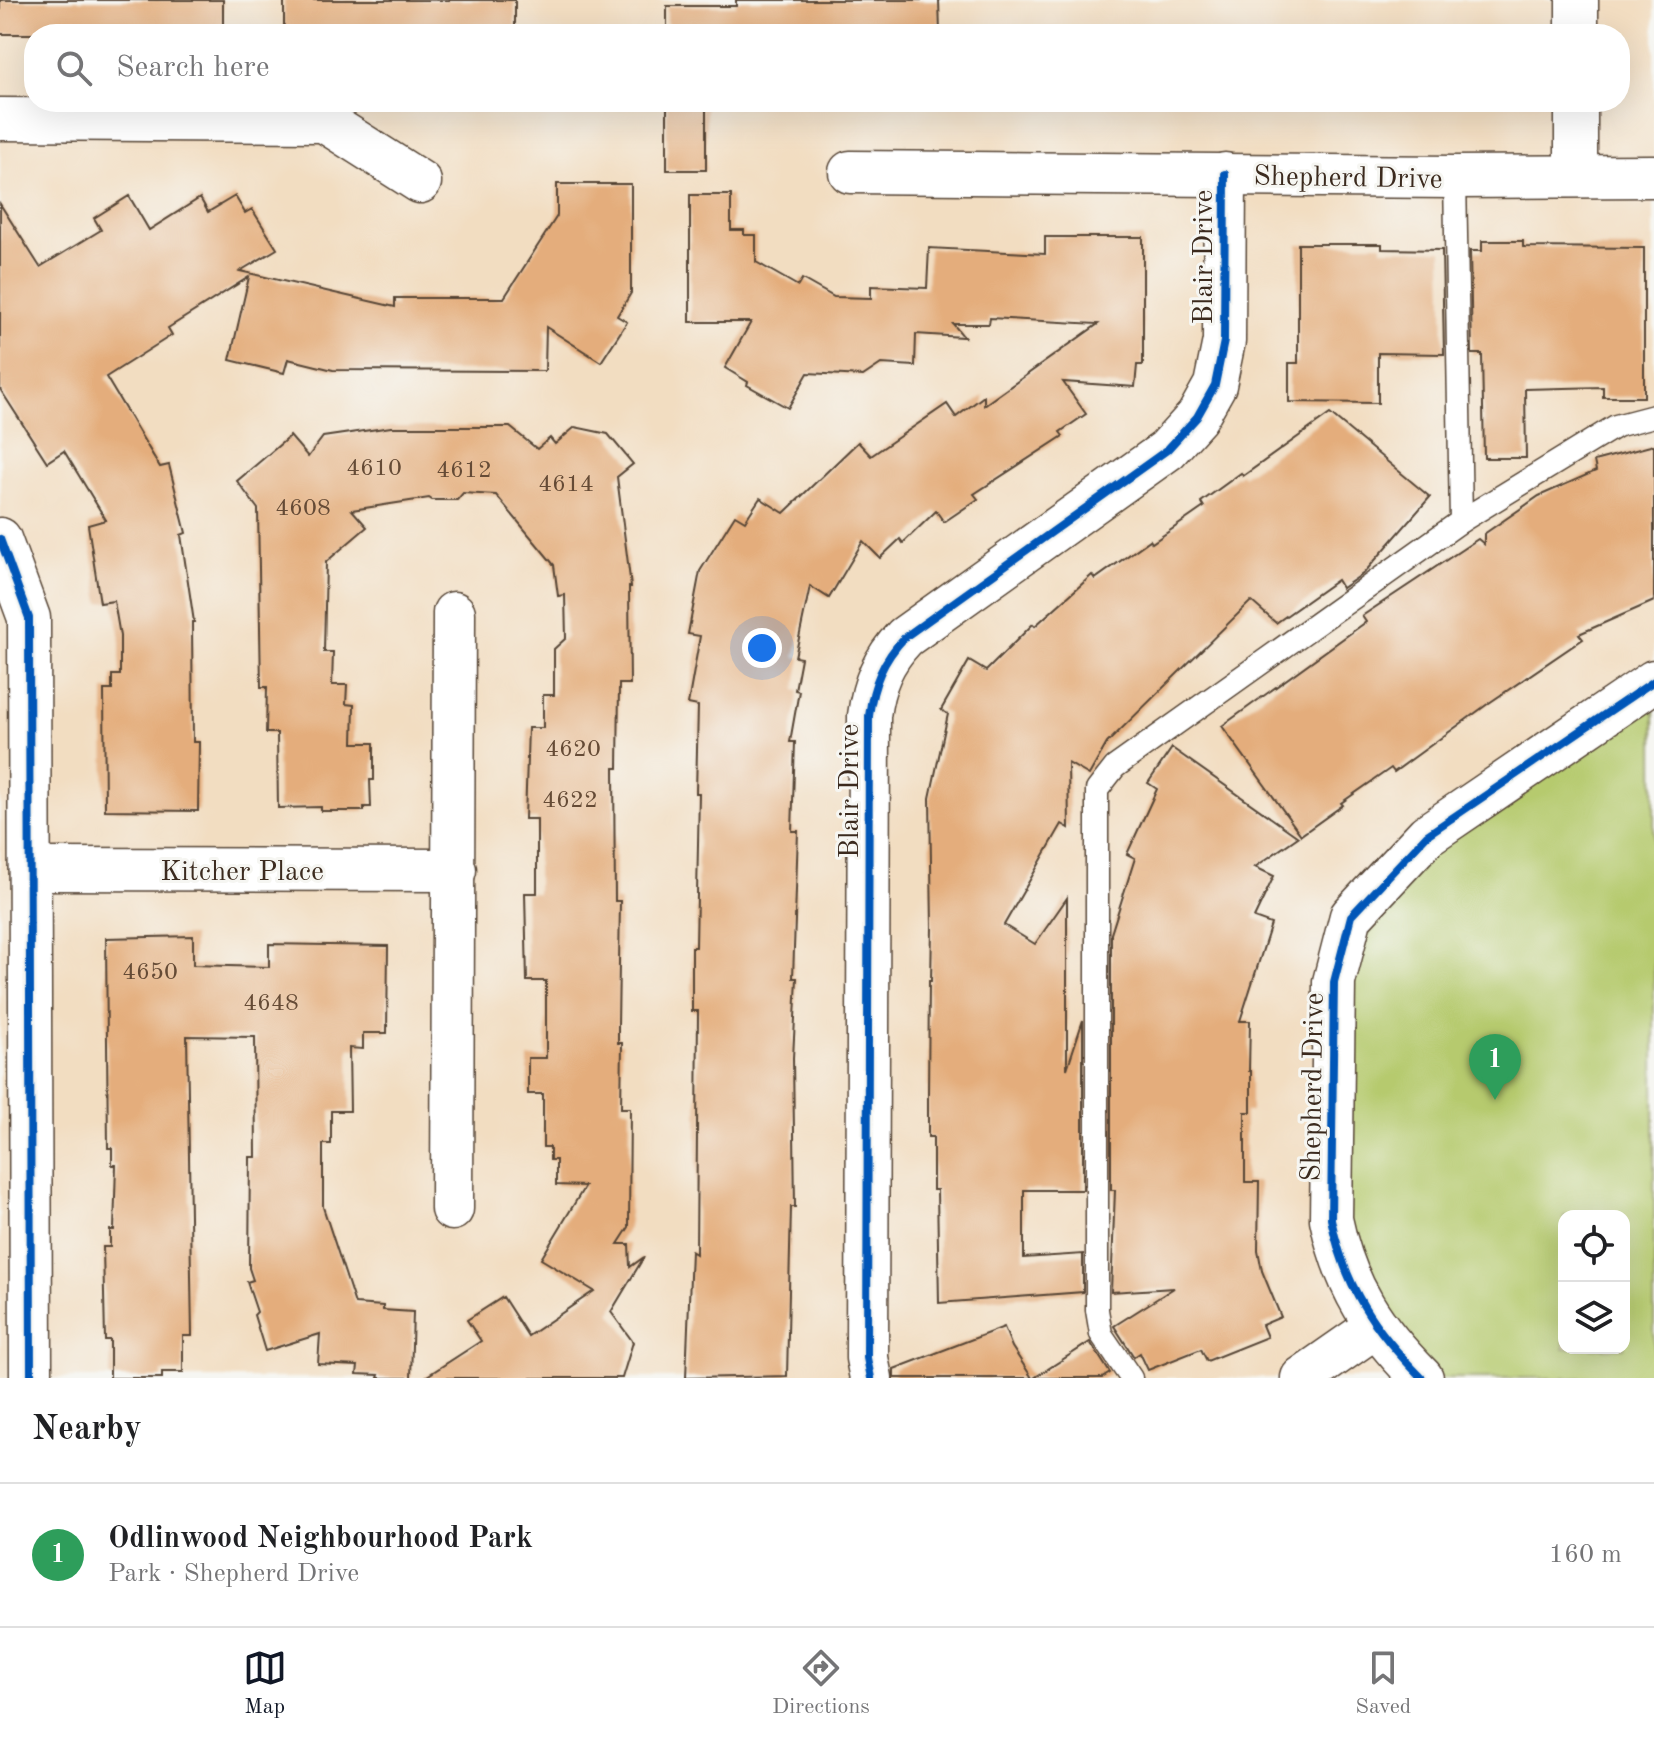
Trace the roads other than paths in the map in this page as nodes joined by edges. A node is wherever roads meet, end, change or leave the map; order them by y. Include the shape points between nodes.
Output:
1 (1577, 0) edge
2 (1577, 24) edge
3 (1576, 112) edge
4 (0, 119) edge
5 (850, 172) dead end
6 (1225, 174) junction
7 (1576, 175) junction
8 (1654, 176) edge
9 (1455, 177) junction
10 (420, 182) dead end
11 (1654, 416) edge
12 (1461, 521) junction
13 (0, 539) edge
14 (454, 613) dead end
15 (1654, 681) edge
16 (30, 869) junction
17 (455, 870) junction
18 (452, 1209) dead end
19 (1375, 1327) junction
20 (31, 1378) edge
21 (871, 1378) edge
22 (1131, 1378) edge
23 (1302, 1378) edge
24 (1422, 1378) edge

1 - 2 street
3 - 7 street
4 - 10 street via 324,121
5 - 6 street, Shepherd Drive
6 - 9 street, Shepherd Drive
6 - 21 street, Blair Drive via 1224,341 1215,385 1197,417 1167,450 905,637 877,678 869,716
7 - 8 street, Shepherd Drive
7 - 9 street, Shepherd Drive
9 - 12 lane
11 - 12 lane via 1616,426
12 - 22 lane via 1115,767 1097,790 1097,1310 1101,1334
13 - 16 street via 29,618
14 - 17 street
15 - 19 street, Shepherd Drive via 1427,835 1351,916 1334,982 1331,1219 1348,1276
16 - 17 street, Kitcher Place
16 - 20 street
17 - 18 street
19 - 23 street
19 - 24 street, Shepherd Drive

